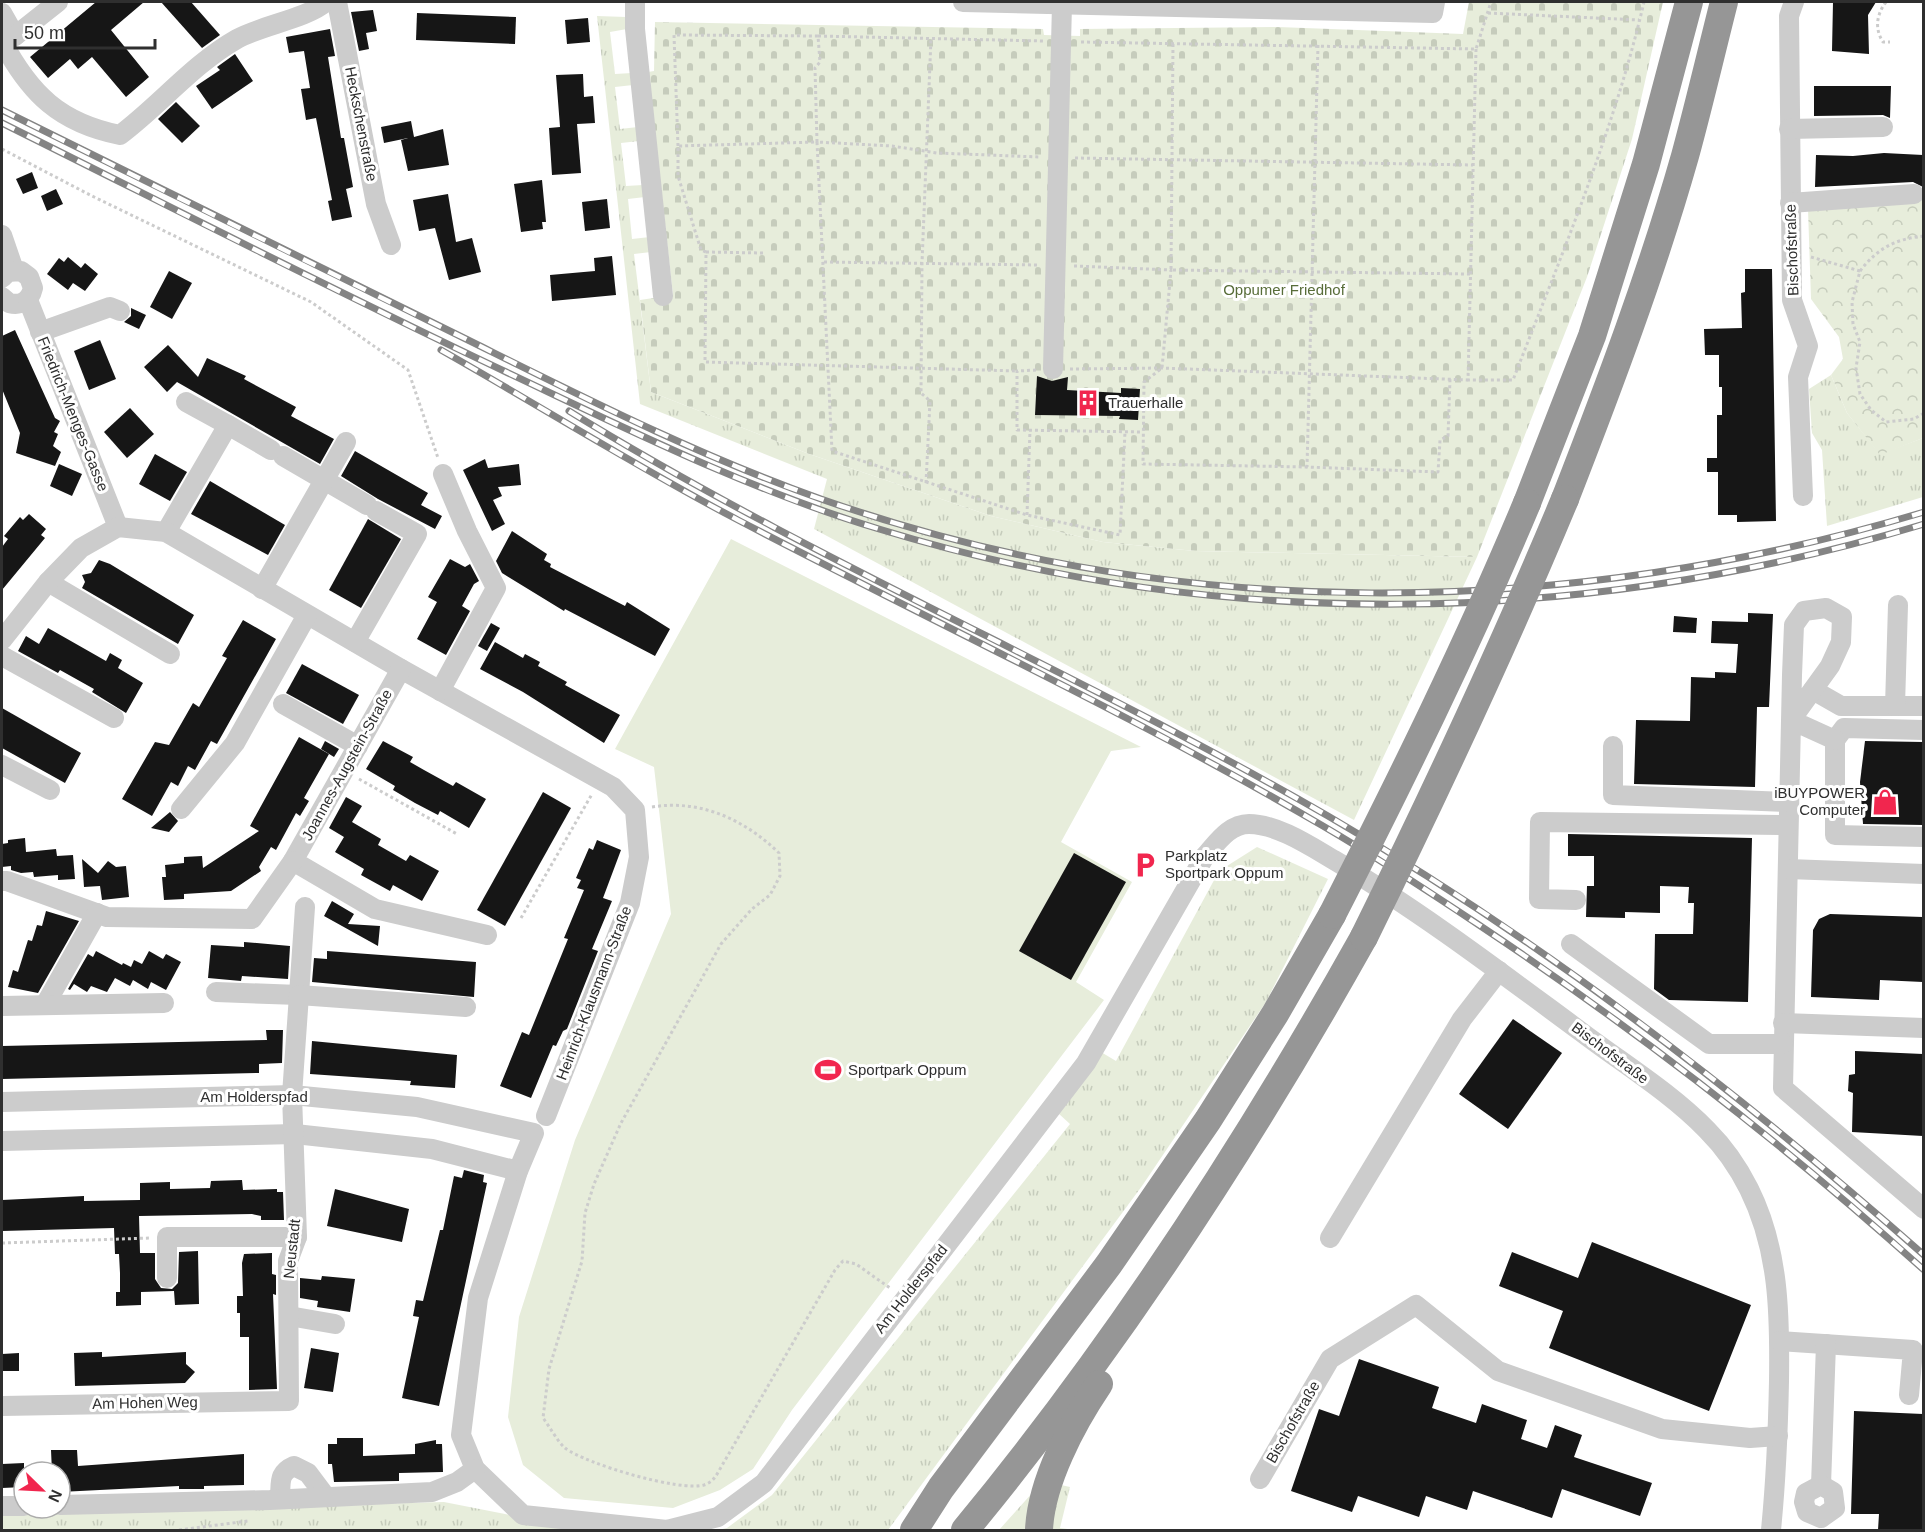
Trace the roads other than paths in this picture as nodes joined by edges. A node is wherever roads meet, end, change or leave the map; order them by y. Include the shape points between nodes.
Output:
1 (58, 2) edge
2 (326, 2) edge
3 (338, 2) edge
4 (635, 2) edge
5 (963, 2) edge
6 (1007, 2) edge
7 (1435, 2) edge
8 (1689, 2) edge
9 (1724, 2) edge
10 (1794, 2) edge
11 (1062, 4) junction
12 (1253, 5) edge
13 (1301, 6) edge
14 (1345, 6) edge
15 (2, 13) edge
16 (6, 39) edge
17 (1883, 127) dead end
18 (1789, 129) junction
19 (1914, 194) dead end
20 (1790, 203) junction
21 (2, 235) edge
22 (391, 245) dead end
23 (8, 274) edge
24 (663, 296) dead end
25 (2, 297) edge
26 (28, 300) junction
27 (120, 311) dead end
28 (40, 332) junction
29 (1053, 369) road end
30 (186, 402) dead end
31 (228, 425) junction
32 (346, 442) dead end
33 (443, 474) road end
34 (324, 480) junction
35 (1803, 496) dead end
36 (118, 527) junction
37 (166, 532) junction
38 (48, 582) junction
39 (262, 589) junction
40 (1898, 605) dead end
41 (307, 615) junction
42 (2, 640) edge
43 (355, 642) junction
44 (170, 654) dead end
45 (2, 656) edge
46 (401, 669) junction
47 (1813, 690) junction
48 (440, 691) junction
49 (283, 704) dead end
50 (1895, 706) junction
51 (1923, 706) edge
52 (114, 718) dead end
53 (1791, 720) junction
54 (1923, 730) edge
55 (1835, 740) junction
56 (358, 746) junction
57 (1613, 746) dead end
58 (2, 765) edge
59 (50, 790) dead end
60 (1789, 802) junction
61 (181, 809) dead end
62 (1788, 825) junction
63 (1232, 827) joint
64 (1923, 837) edge
65 (293, 861) junction
66 (1788, 869) junction
67 (1923, 874) edge
68 (2, 881) edge
69 (1576, 900) dead end
70 (305, 907) dead end
71 (97, 913) junction
72 (487, 935) dead end
73 (1571, 944) dead end
74 (1499, 971) junction
75 (216, 992) dead end
76 (299, 995) junction
77 (164, 1003) dead end
78 (45, 1005) junction
79 (2, 1006) edge
80 (466, 1007) dead end
81 (1783, 1023) junction
82 (1923, 1028) edge
83 (1783, 1044) junction
84 (292, 1095) junction
85 (2, 1102) edge
86 (546, 1116) dead end
87 (296, 1134) junction
88 (2, 1141) edge
89 (518, 1171) junction
90 (1923, 1209) edge
91 (297, 1237) junction
92 (1330, 1238) dead end
93 (1181, 1240) junction
94 (167, 1278) dead end
95 (289, 1316) junction
96 (335, 1324) dead end
97 (1779, 1341) junction
98 (1826, 1344) junction
99 (1909, 1395) dead end
100 (289, 1401) joint
101 (2, 1406) edge
102 (1778, 1436) junction
103 (475, 1469) junction
104 (1260, 1479) dead end
105 (1821, 1485) junction
106 (941, 1488) junction
107 (326, 1497) junction
108 (280, 1498) junction
109 (1774, 1499) junction
110 (1804, 1502) junction
111 (72, 1505) edge
112 (1821, 1524) edge
113 (900, 1530) edge
114 (914, 1530) edge
115 (964, 1530) edge
116 (1039, 1530) edge
117 (1771, 1530) edge

1 - 16 street
2 - 16 street via 237,39 120,135 91,129 53,110 19,72
3 - 22 street, Heckschenstraße via 376,204
4 - 24 street
5 - 6 street
6 - 11 street
7 - 14 street via 1433,13
8 - 106 highway, bridge via 1646,164 1595,326 1484,606 1420,744 1332,915 1202,1129 1109,1264
9 - 93 highway, bridge via 1684,156 1617,367 1510,629 1364,938 1233,1161
10 - 18 street, Bischofstraße via 1789,16
11 - 12 street
11 - 29 street
12 - 13 street
13 - 14 street
15 - 16 street
17 - 18 street
18 - 20 street, Bischofstraße
19 - 20 street
20 - 35 street, Bischofstraße via 1792,300 1808,346 1798,377
21 - 23 street, Friedrich-Menges-Gasse
23 - 26 street, Friedrich-Menges-Gasse via 26,274 32,282
25 - 26 street via 15,305
26 - 28 street, Friedrich-Menges-Gasse
27 - 28 street via 110,307
28 - 36 street, Friedrich-Menges-Gasse
30 - 31 street
31 - 34 street
31 - 37 street
32 - 34 street
33 - 48 street via 496,588
34 - 39 street
34 - 43 street via 417,534
36 - 37 street
36 - 38 street via 81,548
37 - 39 street
38 - 42 street
38 - 44 street
39 - 41 street
40 - 50 street
41 - 43 street
41 - 61 street via 235,743
43 - 46 street
45 - 52 street
46 - 48 street
46 - 56 street, Joannes-Augstein-Straße
47 - 50 street via 1841,706
47 - 53 street
47 - 53 street via 1841,642 1842,617 1826,608 1804,611 1794,625
48 - 86 street, Heinrich-Klausmann-Straße via 613,787 635,810 639,857 630,903
49 - 56 street
50 - 51 street
53 - 55 street
53 - 60 street
54 - 55 street via 1844,728
55 - 64 street via 1835,836
56 - 65 street, Joannes-Augstein-Straße
57 - 60 street via 1613,795
58 - 59 street
60 - 62 street
62 - 66 street
62 - 69 street via 1540,822 1539,900
63 - 74 street, Bischofstraße via 1266,827 1308,846 1368,880
63 - 103 street, Am Holderspfad via 1205,856 1086,1063 764,1483 718,1517 667,1530 524,1515
65 - 71 street, Joannes-Augstein-Straße via 252,919 107,917
65 - 72 street via 375,909
66 - 67 street
66 - 81 street
68 - 71 street, Joannes-Augstein-Straße
70 - 76 street, Neustadt
71 - 78 street
73 - 83 street via 1708,1044
74 - 92 street via 1462,1019
74 - 97 street, Bischofstraße via 1658,1089 1706,1128 1730,1155 1749,1189 1767,1236 1778,1290
75 - 76 street
76 - 80 street
76 - 84 street, Neustadt
77 - 78 street
78 - 79 street
81 - 82 street
81 - 83 street
83 - 90 street via 1783,1088
84 - 85 street, Am Holderspfad
84 - 87 street, Neustadt
84 - 89 street, Am Holderspfad via 417,1107 534,1133
87 - 88 street
87 - 89 street via 432,1149
87 - 91 street, Neustadt
89 - 103 street, Am Holderspfad via 478,1299 461,1435
91 - 94 street via 167,1237
91 - 95 street, Neustadt via 288,1261
93 - 115 highway via 1017,1467
93 - 116 highway via 1173,1275 1082,1408 1055,1462
95 - 96 street
95 - 100 street, Neustadt
97 - 98 street
97 - 102 street, Bischofstraße
98 - 99 street via 1913,1350
98 - 105 street
100 - 101 street, Am Hohen Weg
102 - 104 street, Bischofstraße via 1749,1438 1662,1429 1498,1371 1416,1305 1330,1359
102 - 109 street, Bischofstraße
103 - 107 street via 432,1492
105 - 110 street via 1806,1492
105 - 112 street via 1833,1492 1835,1508
106 - 113 highway
106 - 114 highway
107 - 108 street
107 - 108 street via 308,1473 294,1466 280,1478
108 - 111 street
109 - 110 street
109 - 117 street, Bischofstraße
110 - 112 street

